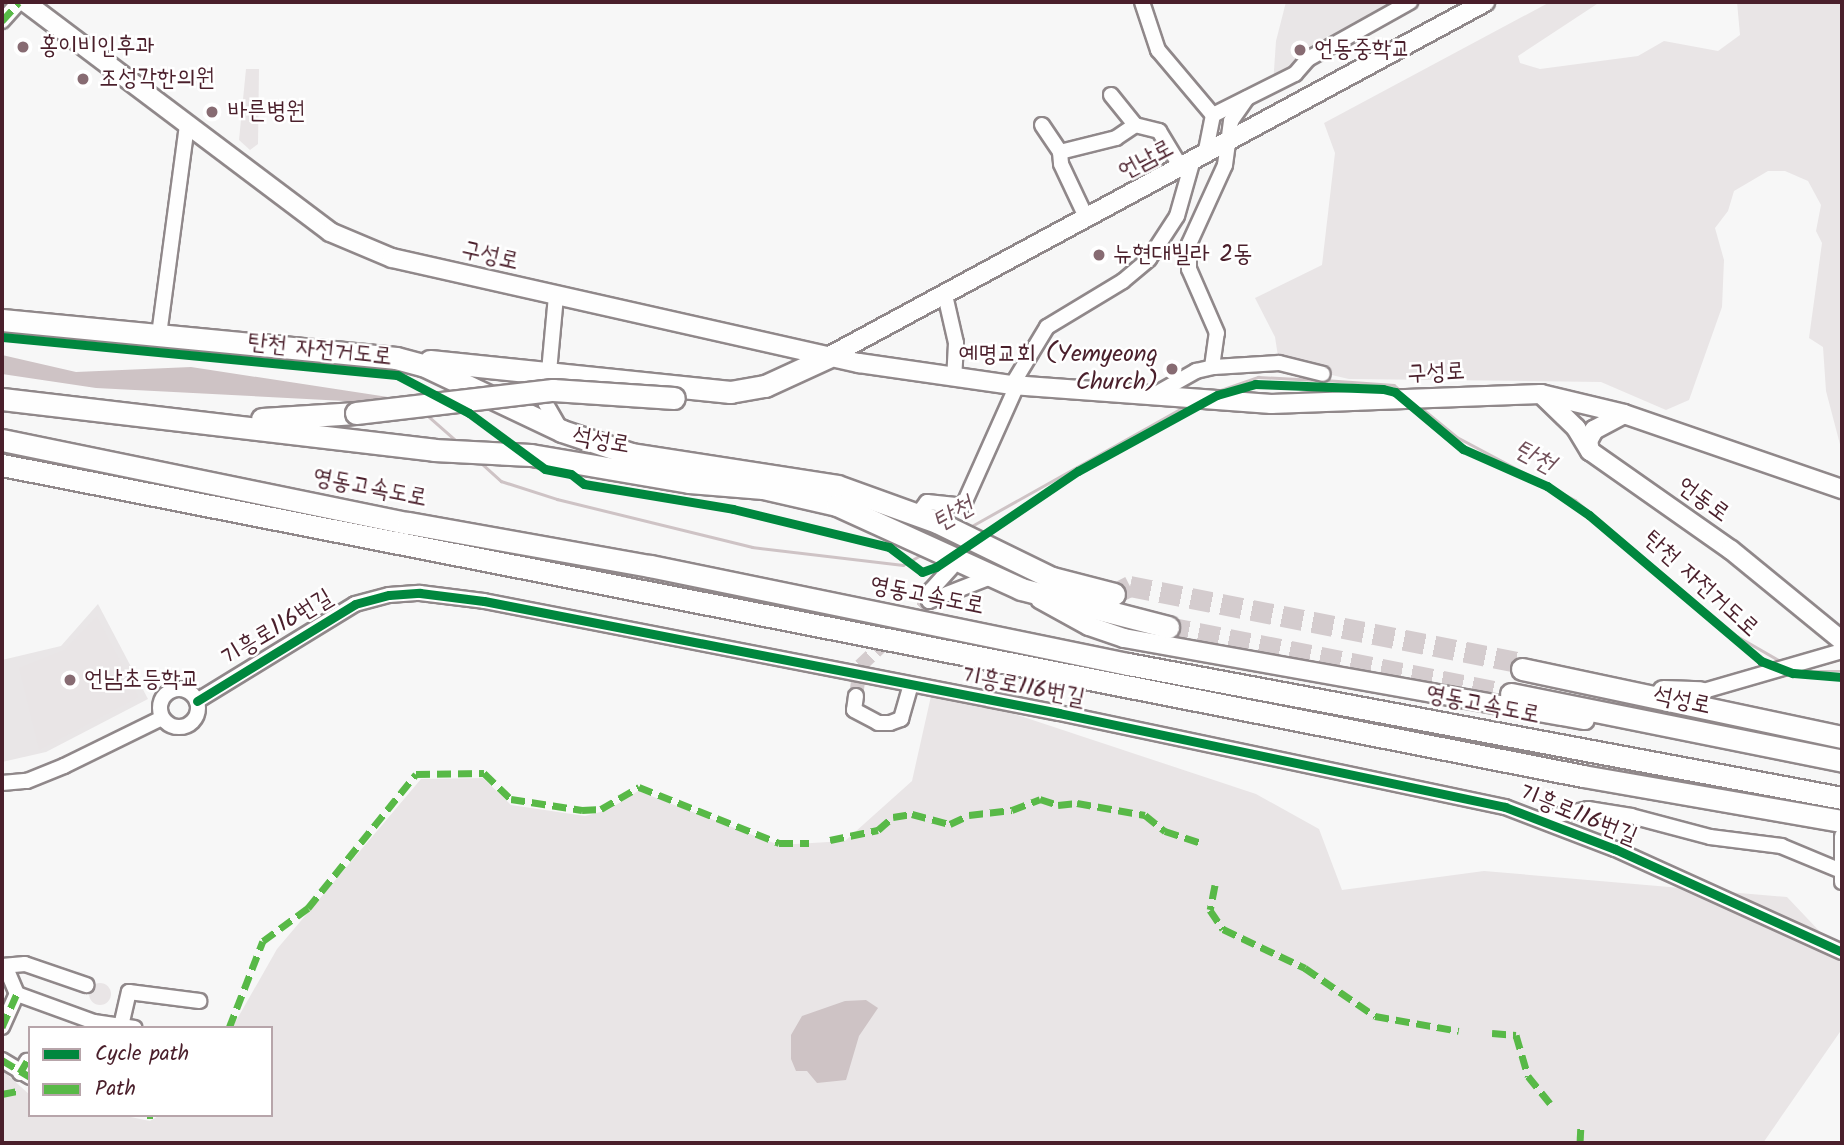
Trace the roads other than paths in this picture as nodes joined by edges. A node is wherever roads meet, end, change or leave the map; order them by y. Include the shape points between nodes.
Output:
1 (19, 2) edge
2 (25, 2) edge
3 (1142, 2) edge
4 (1410, 2) edge
5 (1485, 2) edge
6 (2, 21) edge
7 (1111, 95) dead end
8 (1247, 98) junction
9 (1213, 115) junction
10 (1042, 125) dead end
11 (1135, 125) junction
12 (187, 126) junction
13 (1227, 143) junction
14 (1060, 152) junction
15 (1193, 163) junction
16 (1087, 219) junction
17 (945, 295) junction
18 (556, 296) junction
19 (2, 320) edge
20 (159, 335) junction
21 (828, 357) junction
22 (396, 358) junction
23 (1212, 368) junction
24 (546, 373) junction
25 (1323, 374) dead end
26 (954, 376) junction
27 (1014, 385) junction
28 (1541, 394) junction
29 (1152, 396) junction
30 (2, 399) edge
31 (505, 404) junction
32 (124, 411) junction
33 (1624, 414) junction
34 (562, 431) junction
35 (2, 440) edge
36 (1590, 451) junction
37 (531, 455) junction
38 (2, 465) edge
39 (1842, 489) edge
40 (928, 518) junction
41 (946, 560) dead end
42 (982, 574) junction
43 (1021, 589) junction
44 (1114, 594) tunnel mouth
45 (1168, 627) tunnel mouth
46 (1842, 641) edge
47 (1842, 651) edge
48 (911, 685) junction
49 (1700, 692) joint
50 (1511, 694) tunnel mouth
51 (856, 696) dead end
52 (197, 701) junction
53 (162, 718) junction
54 (1585, 720) dead end
55 (1842, 737) edge
56 (1842, 761) edge
57 (2, 783) edge
58 (1842, 798) edge
59 (1588, 809) junction
60 (1539, 820) junction
61 (1842, 821) edge
62 (1581, 836) junction
63 (1842, 836) edge
64 (1841, 876) edge
65 (1842, 952) edge
66 (4, 967) edge
67 (86, 985) dead end
68 (17, 994) junction
69 (199, 1001) dead end
70 (121, 1026) edge
71 (128, 1026) edge
72 (2, 1027) edge
73 (2, 1060) edge
74 (26, 1070) edge

1 - 6 street
2 - 12 main road, 구성로
3 - 9 street via 1158,50
4 - 8 street via 1308,59 1296,74
5 - 13 main road, 언남로
7 - 11 street
8 - 9 street
8 - 13 street via 1231,121
9 - 15 street
10 - 14 street
11 - 14 street via 1116,138
11 - 15 street via 1159,131
12 - 18 main road, 구성로 via 331,232 392,258
12 - 20 street
13 - 15 main road, 언남로
13 - 23 street via 1225,165 1189,244 1189,269 1217,333
14 - 16 street
15 - 16 main road, 언남로
15 - 27 street via 1177,216 1149,259 1123,281 1046,327
16 - 17 main road, 언남로
17 - 21 main road, 언남로
17 - 26 street via 956,343
18 - 21 main road, 구성로
18 - 24 street
19 - 20 highway, 석성로
20 - 22 highway, 석성로
21 - 24 highway via 765,386 730,392
21 - 26 main road, 구성로
21 - 32 highway, bridge via 786,388 755,400 719,403 554,390 281,419 173,409
22 - 24 highway
22 - 31 highway, 석성로 via 423,365
23 - 25 street via 1279,363
23 - 29 street
24 - 34 street via 546,404
26 - 27 main road, 구성로
27 - 29 main road, 구성로
27 - 40 street via 963,506 927,502
28 - 29 main road, 구성로 via 1332,403
28 - 33 main road, 구성로
28 - 36 main road, 언동로 via 1576,428
30 - 32 highway, 석성로
31 - 34 highway, 석성로
31 - 37 highway via 541,437
32 - 37 highway, 석성로 via 433,450
33 - 36 main road via 1594,430 1588,441
33 - 39 main road, 구성로
34 - 40 highway, 석성로 via 631,454 837,486
35 - 58 highway, 영동고속도로 via 1128,664
36 - 46 main road, 언동로 via 1731,550
37 - 42 highway, 석성로 via 689,482 763,488 836,505
38 - 61 highway, 영동고속도로 via 1583,776
40 - 44 highway, 석성로 via 1052,578
41 - 42 street via 951,568 932,590 929,601
42 - 43 highway, 석성로
43 - 45 highway, 석성로
43 - 54 main road via 1089,626 1124,638
47 - 49 street
48 - 51 street via 901,719 890,723 878,723 855,710
48 - 52 street, 기흥로116번길 via 484,601 420,593 389,595 345,609
48 - 60 street, 기흥로116번길 via 1426,788
49 - 55 highway, 석성로 via 1662,691 1522,666
50 - 56 highway, 석성로
52 - 53 street via 197,714 190,724 177,727
52 - 53 street via 188,692 169,692 160,706
53 - 57 street via 27,781
59 - 60 street
59 - 62 street via 1573,816 1573,826
59 - 64 street via 1710,837 1781,846
60 - 62 street, 기흥로116번길
62 - 65 street, 기흥로116번길
63 - 64 street
66 - 67 street via 25,964
66 - 68 street
68 - 70 street via 94,1022
68 - 72 street
69 - 71 street via 130,992
73 - 74 street

